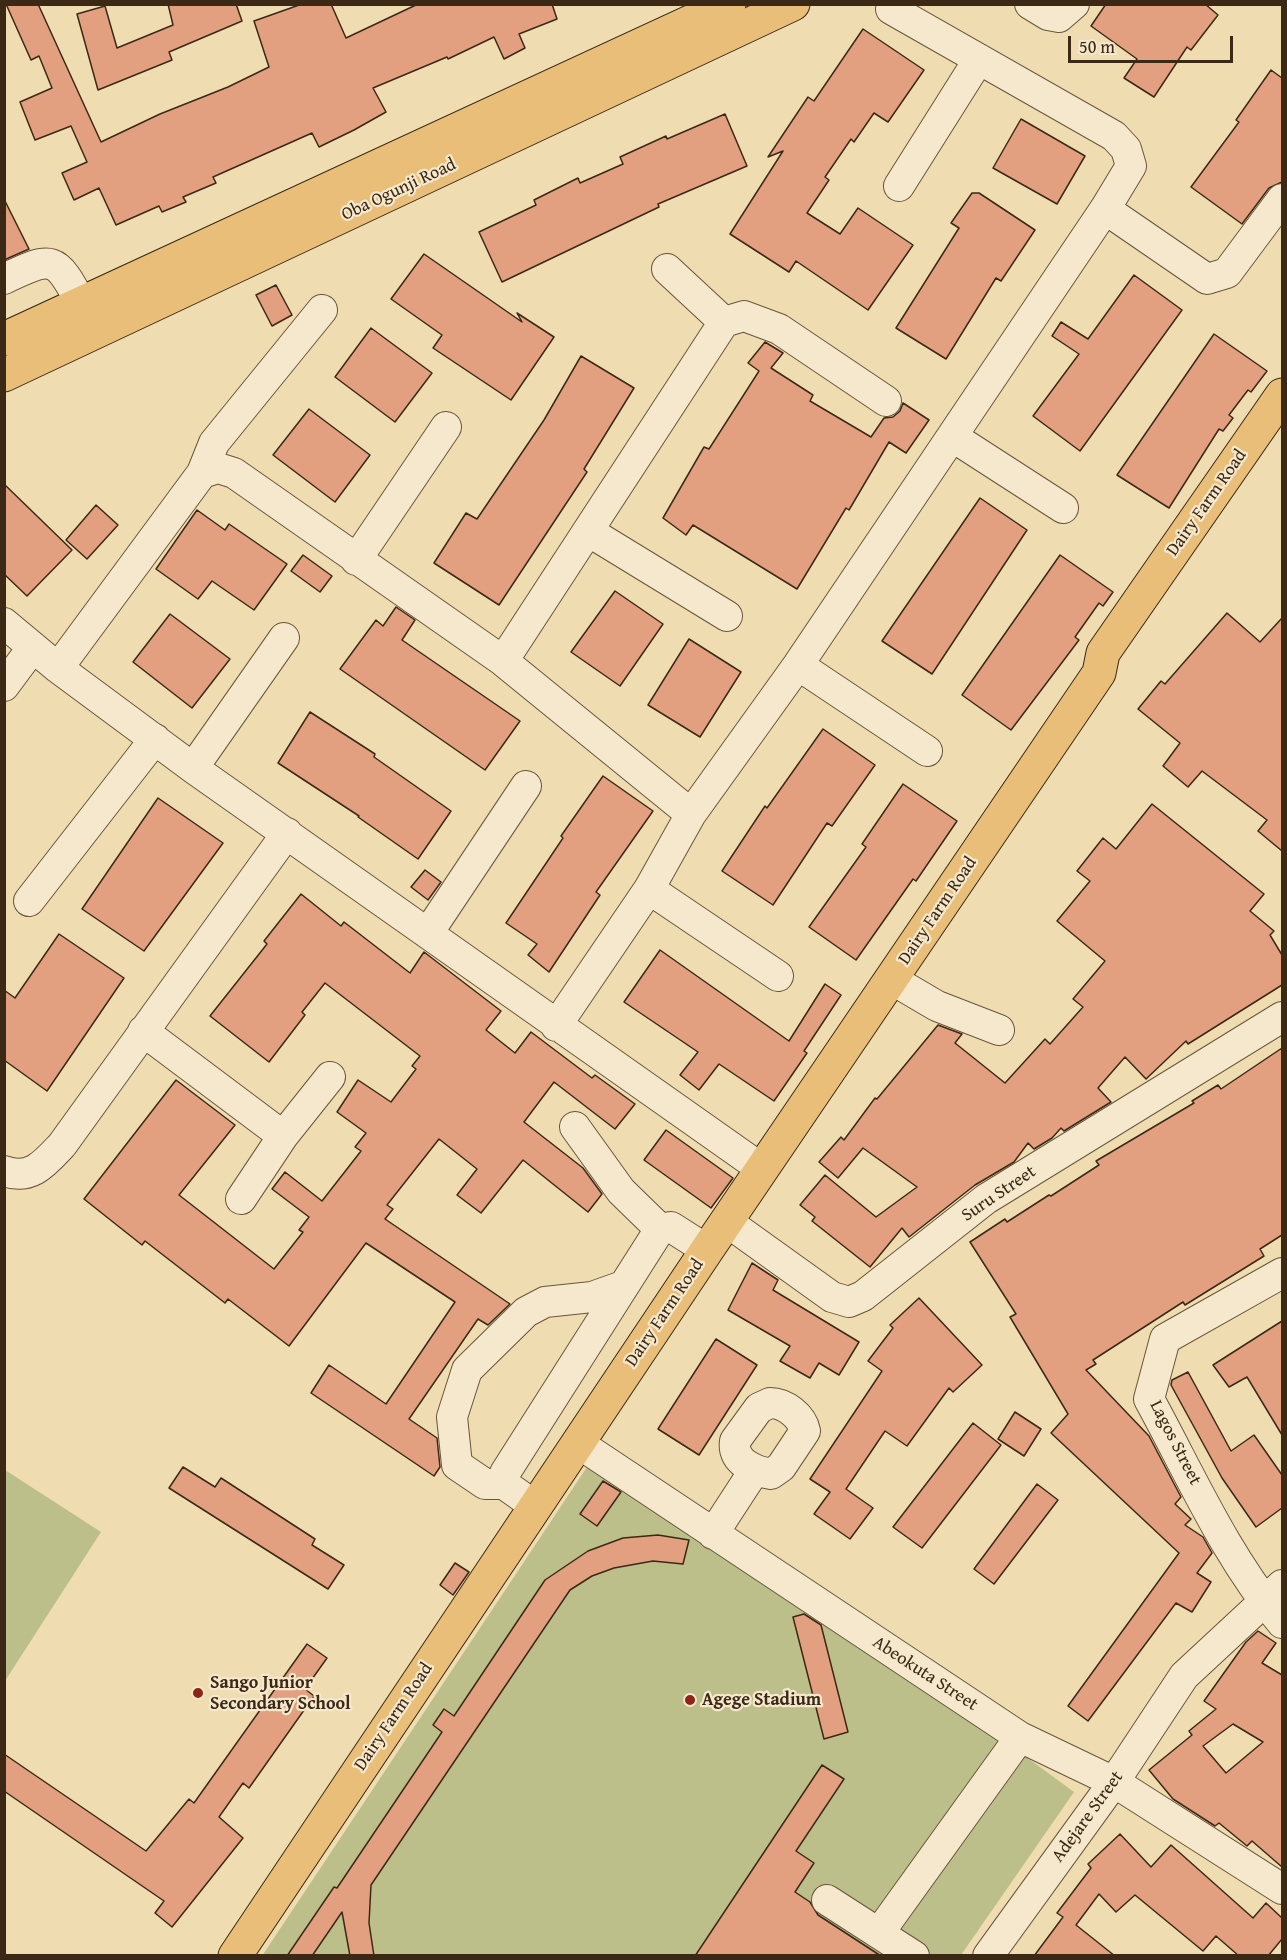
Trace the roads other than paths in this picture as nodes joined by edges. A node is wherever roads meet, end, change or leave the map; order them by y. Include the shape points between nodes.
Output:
1 (729, 4) edge
2 (793, 4) edge
3 (1030, 4) edge
4 (1074, 4) edge
5 (891, 9) dead end
6 (979, 58) junction
7 (898, 186) dead end
8 (1282, 200) edge
9 (1105, 209) junction
10 (667, 269) dead end
11 (4, 279) edge
12 (81, 303) junction
13 (322, 310) dead end
14 (724, 322) junction
15 (4, 339) edge
16 (4, 375) edge
17 (1282, 395) edge
18 (886, 401) dead end
19 (446, 427) dead end
20 (1282, 428) edge
21 (953, 436) junction
22 (202, 473) junction
23 (1063, 508) dead end
24 (588, 531) junction
25 (356, 560) junction
26 (727, 616) dead end
27 (4, 623) edge
28 (284, 638) dead end
29 (33, 647) junction
30 (503, 661) junction
31 (798, 665) junction
32 (58, 668) junction
33 (1099, 673) junction
34 (4, 686) edge
35 (155, 739) junction
36 (927, 751) dead end
37 (193, 768) junction
38 (526, 786) dead end
39 (691, 814) junction
40 (287, 833) junction
41 (649, 889) junction
42 (29, 901) dead end
43 (428, 933) junction
44 (778, 976) dead end
45 (891, 980) junction
46 (1282, 1017) edge
47 (556, 1026) junction
48 (999, 1030) dead end
49 (143, 1031) junction
50 (330, 1077) dead end
51 (575, 1127) dead end
52 (283, 1136) junction
53 (762, 1169) junction
54 (4, 1172) edge
55 (241, 1199) dead end
56 (726, 1221) junction
57 (660, 1229) junction
58 (707, 1250) junction
59 (1282, 1273) edge
60 (623, 1286) junction
61 (578, 1443) junction
62 (754, 1472) dead end
63 (504, 1484) junction
64 (536, 1506) junction
65 (713, 1534) junction
66 (1273, 1593) edge
67 (1282, 1623) edge
68 (1020, 1737) junction
69 (1114, 1782) junction
70 (1282, 1889) edge
71 (827, 1900) dead end
72 (879, 1933) junction
73 (235, 1956) edge
74 (915, 1956) edge
75 (988, 1956) edge

1 - 12 main road, Oba Ogunji Road
2 - 16 main road, Oba Ogunji Road
3 - 4 street via 1059,17
5 - 6 street
6 - 7 street
6 - 9 street via 1114,136 1126,149 1131,166
8 - 9 street via 1227,273 1208,279
9 - 21 street
10 - 14 street
11 - 12 street via 34,264 49,262 63,270
12 - 15 main road, Oba Ogunji Road
13 - 22 street via 214,443
14 - 18 street via 744,316 779,329
14 - 24 street
17 - 33 main road, Dairy Farm Road via 1103,653
19 - 25 street
20 - 33 main road, Dairy Farm Road via 1119,662
21 - 23 street
21 - 31 street
22 - 25 street via 218,468 234,473
22 - 32 street
24 - 26 street
24 - 30 street
25 - 30 street
27 - 29 street
28 - 37 street
29 - 32 street
29 - 34 street
30 - 39 street
31 - 36 street
31 - 39 street
32 - 35 street
33 - 45 main road, Dairy Farm Road
35 - 37 street
35 - 42 street
37 - 40 street
38 - 43 street
39 - 41 street
40 - 43 street
40 - 49 street
41 - 44 street
41 - 47 street
43 - 47 street
45 - 48 street via 937,1006
45 - 53 main road, Dairy Farm Road
46 - 56 street, Suru Street via 986,1199 898,1271 849,1302 832,1297
47 - 53 street
49 - 52 street
49 - 54 street via 62,1145 38,1169 22,1176
50 - 52 street
51 - 57 street via 621,1191
52 - 55 street
53 - 56 main road, Dairy Farm Road
56 - 58 main road, Dairy Farm Road
57 - 58 street via 672,1227
57 - 60 street
58 - 61 main road, Dairy Farm Road
59 - 66 street, Lagos Street via 1165,1339 1149,1399 1235,1556
60 - 63 street via 505,1473
60 - 63 street via 592,1296 545,1302 526,1312 467,1371 452,1417 457,1465 484,1484
61 - 64 main road, Dairy Farm Road
61 - 65 street, Abeokuta Street
62 - 65 street
63 - 64 street
64 - 73 main road, Dairy Farm Road
65 - 68 street, Abeokuta Street
66 - 67 street, Lagos Street
66 - 69 street, Adejare Street via 1184,1676
68 - 69 street, Abeokuta Street
68 - 72 street
69 - 70 street, Abeokuta Street
69 - 75 street, Adejare Street
71 - 72 street
72 - 74 street

